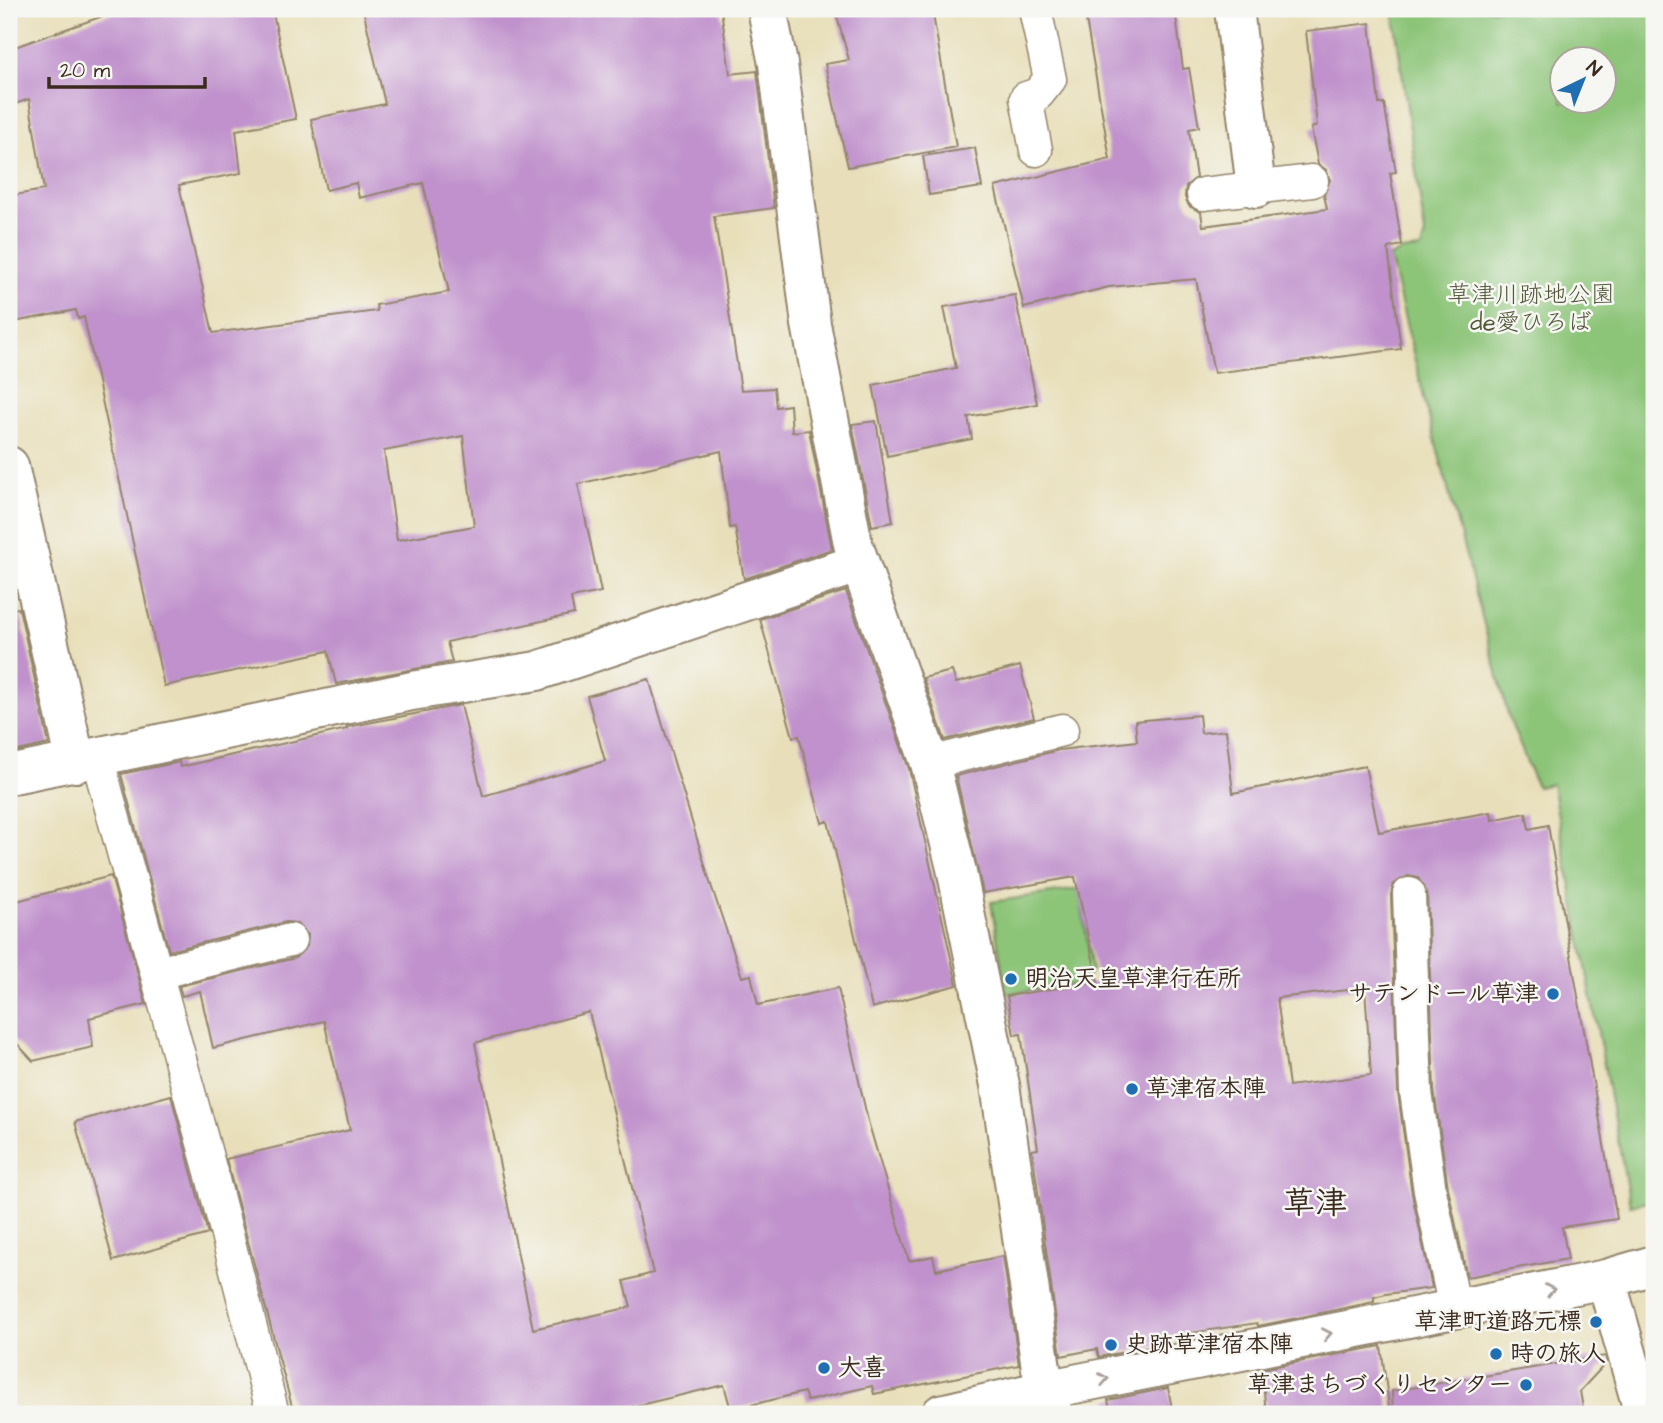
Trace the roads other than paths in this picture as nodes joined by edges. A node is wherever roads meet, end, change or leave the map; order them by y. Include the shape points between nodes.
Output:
1 (767, 9) edge
2 (1035, 9) edge
3 (1234, 9) edge
4 (1036, 149) dead end
5 (1312, 181) dead end
6 (1256, 188) junction
7 (1203, 194) dead end
8 (9, 466) edge
9 (860, 563) junction
10 (1062, 730) dead end
11 (87, 760) junction
12 (930, 764) junction
13 (9, 775) edge
14 (1409, 894) dead end
15 (290, 940) dead end
16 (157, 973) junction
17 (1654, 1265) edge
18 (1606, 1279) junction
19 (1455, 1309) junction
20 (1048, 1402) edge
21 (274, 1414) edge
22 (941, 1414) edge
23 (1644, 1414) edge

1 - 9 street via 811,324
2 - 4 lane via 1050,79 1038,94 1026,97
3 - 6 street
5 - 6 lane
6 - 7 lane
8 - 11 street
9 - 11 street via 537,671 412,691
9 - 12 street
10 - 12 lane
11 - 13 street
11 - 16 lane
12 - 20 street via 1000,1085
14 - 19 lane via 1416,1092 1430,1191
15 - 16 lane
16 - 21 lane
17 - 18 street
19 -> 18 street
18 - 23 street
20 -> 19 street
20 - 22 street

